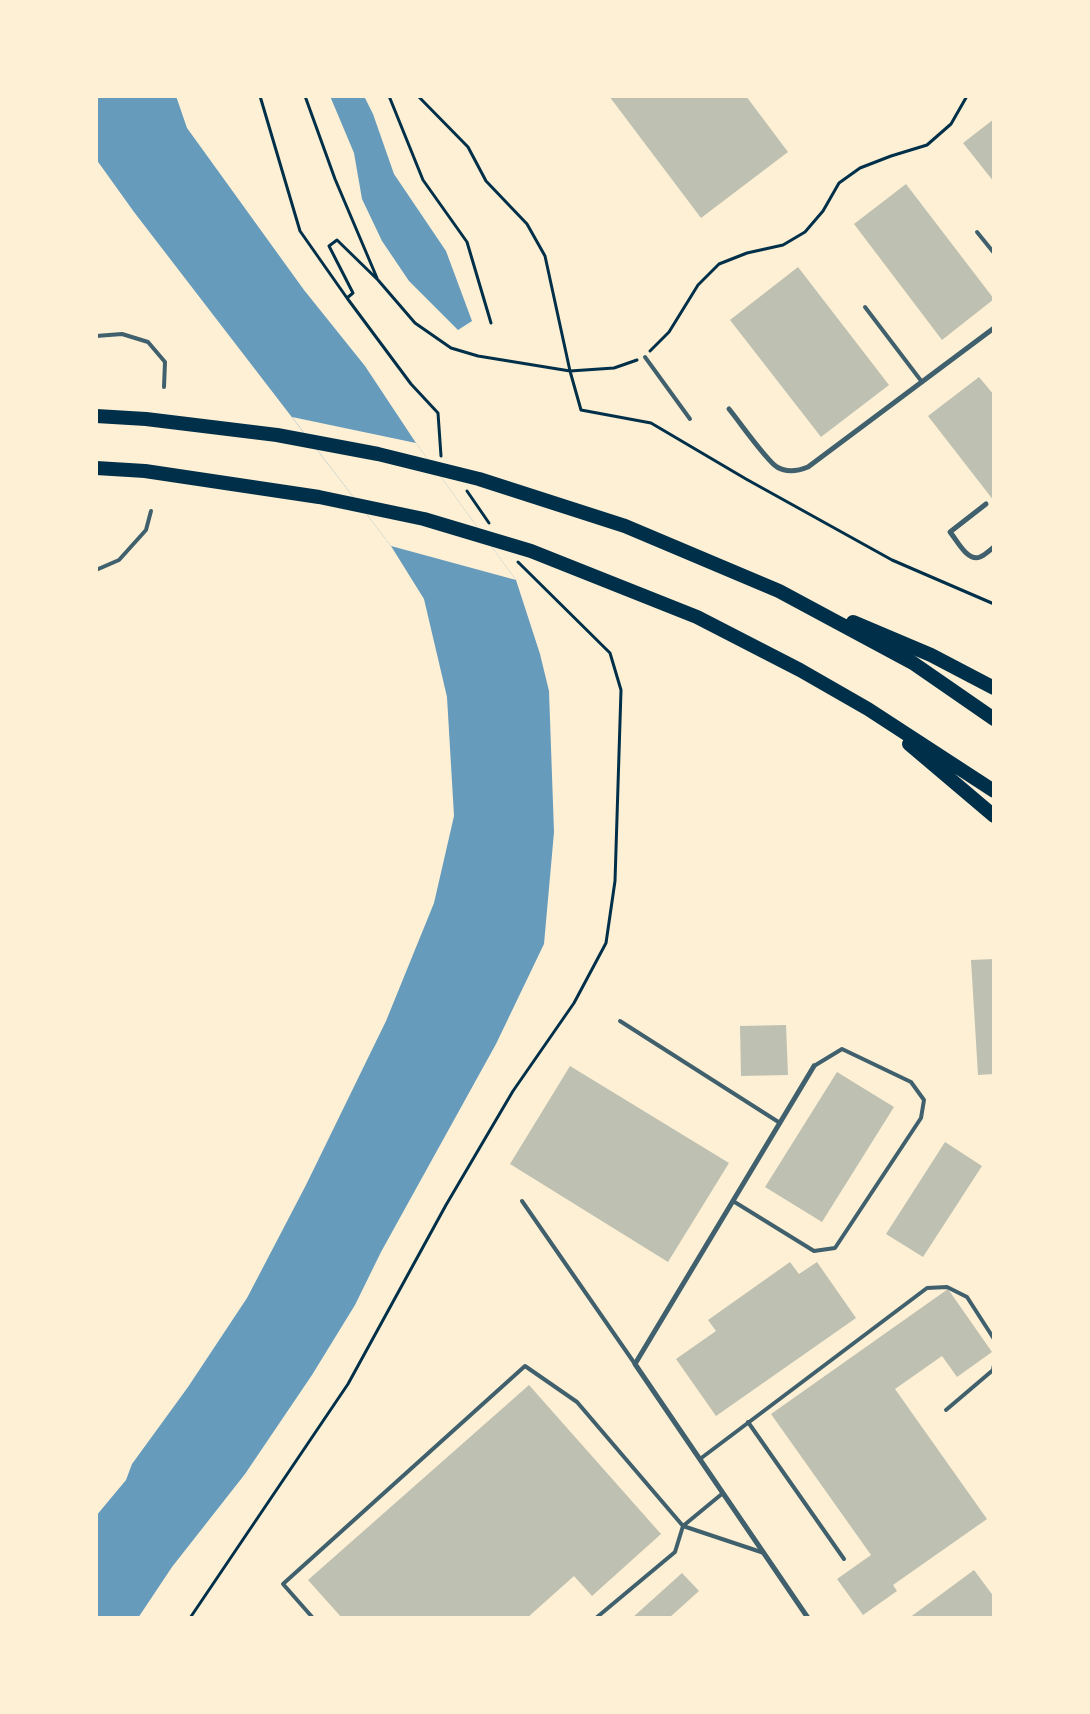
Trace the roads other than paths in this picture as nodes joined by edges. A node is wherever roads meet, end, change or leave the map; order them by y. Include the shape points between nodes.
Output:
1 (977, 232) dead end
2 (994, 253) edge
3 (865, 307) dead end
4 (994, 328) edge
5 (96, 336) edge
6 (645, 356) road end
7 (922, 382) junction
8 (164, 387) dead end
9 (729, 409) dead end
10 (96, 416) edge
11 (690, 419) dead end
12 (96, 468) edge
13 (986, 504) dead end
14 (151, 511) dead end
15 (994, 547) edge
16 (96, 570) edge
17 (779, 591) junction
18 (994, 688) edge
19 (868, 709) junction
20 (994, 720) edge
21 (994, 791) edge
22 (994, 816) edge
23 (620, 1021) dead end
24 (814, 1066) joint
25 (780, 1124) junction
26 (522, 1201) dead end
27 (733, 1201) junction
28 (994, 1339) edge
29 (635, 1364) junction
30 (994, 1365) edge
31 (946, 1410) dead end
32 (748, 1422) junction
33 (700, 1459) junction
34 (723, 1493) junction
35 (683, 1526) junction
36 (764, 1553) junction
37 (844, 1559) dead end
38 (313, 1618) edge
39 (596, 1618) edge
40 (808, 1618) edge

1 - 2 lane
3 - 7 lane
4 - 7 street
5 - 8 lane via 122,334 148,342 165,362
6 - 11 lane
7 - 9 street via 800,471 776,467
10 - 17 highway via 277,435 378,454 479,479 625,526
12 - 19 highway via 145,471 319,497 424,519 531,551 697,618
13 - 15 street via 950,532 972,557 981,556
14 - 16 lane via 146,530 119,560
17 - 18 highway via 931,655
17 - 20 highway via 912,663
19 - 21 highway
19 - 22 highway
23 - 25 lane
24 - 25 street
24 - 27 lane via 842,1049 910,1082 924,1100 921,1118 835,1248 814,1251
25 - 27 street
26 - 29 lane
27 - 29 street
28 - 32 lane via 967,1297 946,1287 927,1288
29 - 33 street
30 - 31 lane via 993,1370
32 - 33 lane
32 - 37 lane
33 - 34 street
34 - 35 lane
34 - 36 street
35 - 36 lane
35 - 38 lane via 577,1402 525,1366 283,1584
35 - 39 lane via 675,1552
36 - 40 street

